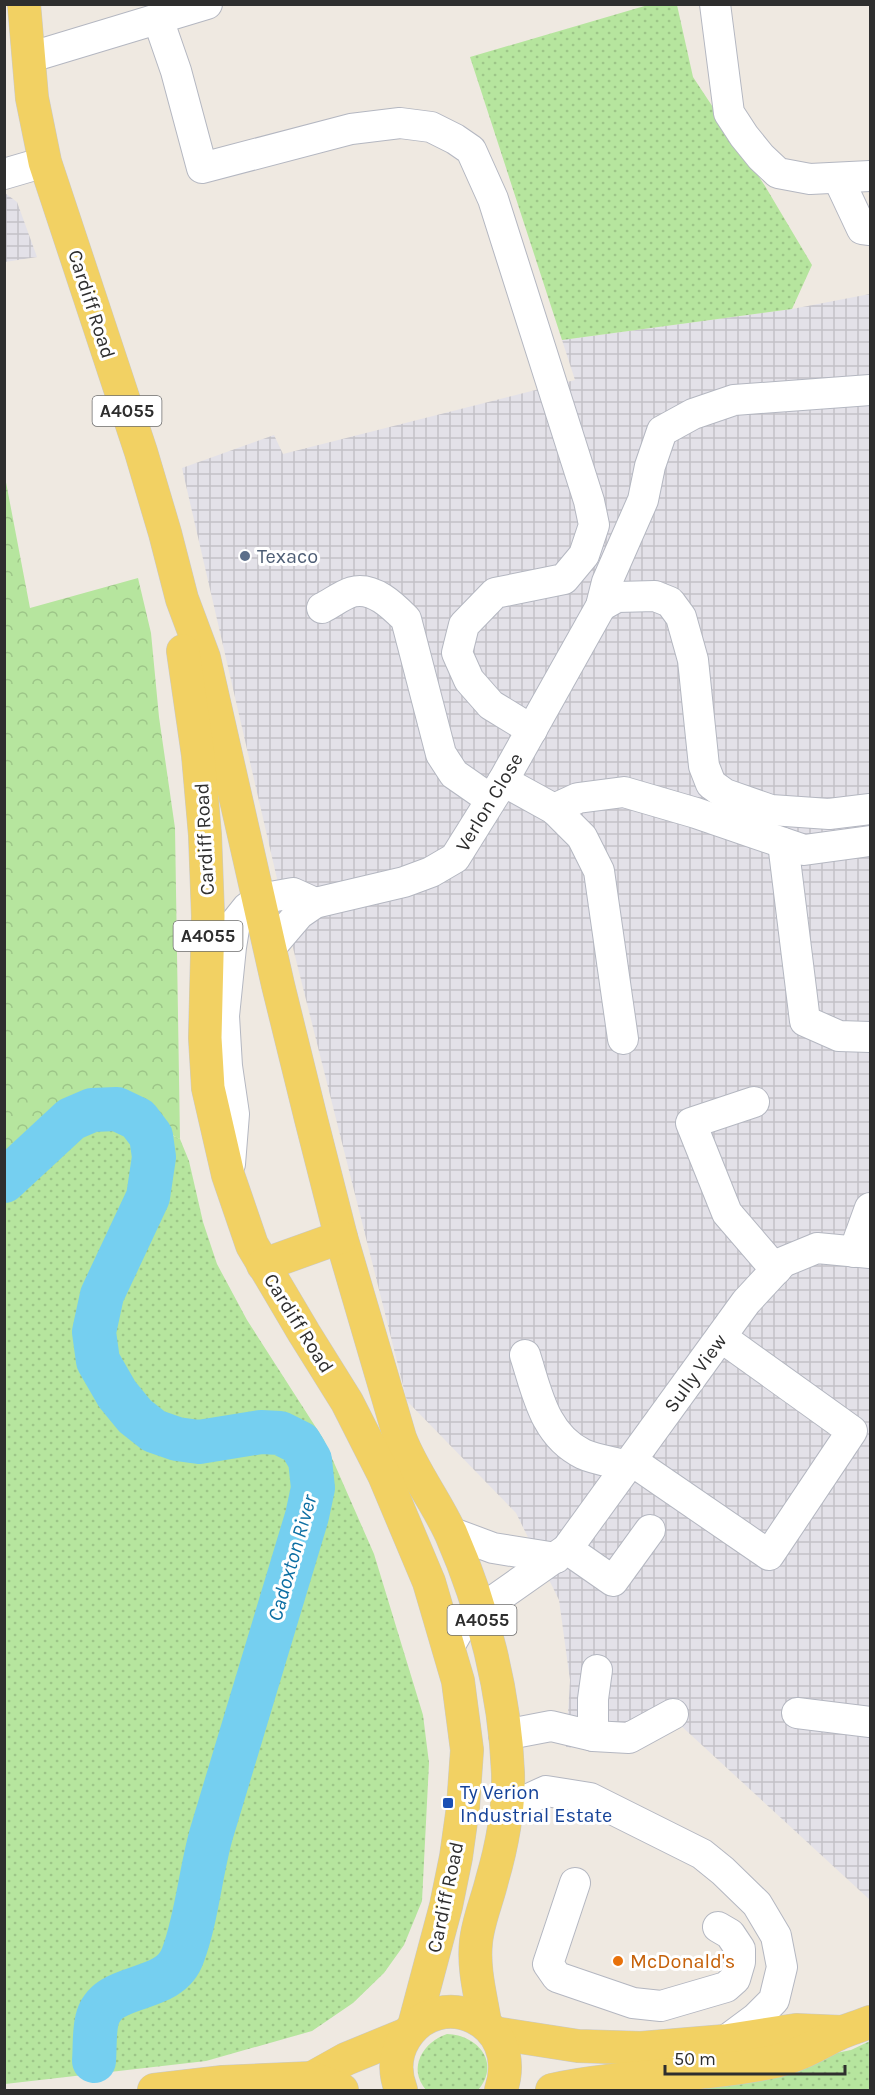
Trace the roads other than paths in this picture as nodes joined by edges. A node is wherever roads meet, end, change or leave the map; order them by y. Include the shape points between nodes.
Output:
1 (24, 4) edge
2 (715, 4) edge
3 (200, 5) edge
4 (158, 19) junction
5 (28, 58) junction
6 (45, 162) junction
7 (4, 174) edge
8 (870, 176) edge
9 (838, 178) junction
10 (870, 230) edge
11 (870, 390) edge
12 (182, 599) junction
13 (322, 608) dead end
14 (598, 611) junction
15 (532, 730) junction
16 (497, 790) junction
17 (554, 809) junction
18 (870, 809) edge
19 (870, 841) edge
20 (783, 843) junction
21 (259, 899) junction
22 (315, 903) junction
23 (270, 948) junction
24 (870, 1037) edge
25 (623, 1039) dead end
26 (754, 1102) dead end
27 (229, 1179) junction
28 (870, 1208) edge
29 (341, 1237) junction
30 (862, 1253) edge
31 (263, 1266) junction
32 (776, 1270) junction
33 (721, 1337) junction
34 (525, 1355) dead end
35 (630, 1463) junction
36 (650, 1530) dead end
37 (450, 1532) junction
38 (562, 1553) junction
39 (480, 1611) junction
40 (448, 1647) junction
41 (597, 1670) dead end
42 (796, 1713) dead end
43 (673, 1714) dead end
44 (870, 1722) edge
45 (504, 1735) junction
46 (593, 1736) junction
47 (507, 1809) junction
48 (576, 1883) dead end
49 (718, 1927) dead end
50 (856, 2027) edge
51 (490, 2028) junction
52 (411, 2030) junction
53 (725, 2042) junction
54 (327, 2084) edge
55 (153, 2091) edge
56 (401, 2091) edge
57 (501, 2091) edge
58 (552, 2091) edge

1 - 5 main road, Cardiff Road / A4055
2 - 9 street via 729,113 744,136 778,172 810,179
3 - 4 street
4 - 5 street
4 - 15 street via 202,168 351,129 400,123 431,127 471,150 493,199 594,525 584,555 564,579 495,592 464,625 457,653 468,680 491,705
5 - 6 main road, Cardiff Road / A4055
6 - 7 street
6 - 12 main road, Cardiff Road / A4055 via 141,452
8 - 9 street
9 - 10 street via 862,229
11 - 14 street, Verlon Close via 734,400 693,414 662,431 643,500
12 - 21 main road, Cardiff Road / A4055 via 204,658
12 - 27 main road, Cardiff Road / A4055 via 183,660 198,755 205,835 208,1088
13 - 16 street via 354,591 371,593 391,603 406,619 441,754 454,774
14 - 15 street, Verlon Close
14 - 18 street via 617,597 655,596 670,602 681,617 693,660 704,766 711,784 724,795 771,810 829,814
15 - 16 street, Verlon Close
16 - 17 street
16 - 22 street, Verlon Close via 455,858 404,882
17 - 20 street via 578,798 624,792
17 - 25 street via 582,837 599,871
19 - 20 street via 804,850
20 - 24 street via 804,1021 839,1036
21 - 22 street via 293,892
21 - 23 main road, Cardiff Road / A4055
21 - 27 street via 235,923 231,947 224,1016 234,1114
22 - 23 street, Verlon Close via 299,914
23 - 29 main road, Cardiff Road / A4055
26 - 32 street via 691,1123 727,1213
27 - 31 main road, Cardiff Road / A4055
28 - 30 street
29 - 31 main road
29 - 37 main road, Cardiff Road / A4055 via 404,1449
30 - 32 street, Sully View via 818,1248 783,1262
31 - 40 main road, Cardiff Road / A4055 via 347,1401 384,1475 429,1582
32 - 33 street, Sully View
33 - 35 street, Sully View
33 - 35 street via 852,1431 769,1555
34 - 35 street via 554,1431 584,1455
35 - 38 street, Sully View
36 - 38 street via 613,1581
37 - 38 street via 493,1548
37 - 39 main road, Cardiff Road / A4055
38 - 39 street, Sully View
39 - 40 street, Sully View via 463,1622
39 - 45 main road, Cardiff Road / A4055
40 - 52 main road, Cardiff Road / A4055 via 458,1681 467,1750 463,1807 446,1906
41 - 46 street
42 - 44 street
43 - 46 street via 629,1738
45 - 46 street via 551,1726
45 - 47 main road, Cardiff Road / A4055
47 - 51 main road, Cardiff Road / A4055 via 476,1942 475,1964
47 - 53 street via 546,1791 590,1798 702,1854 757,1904 776,1936 782,1967 774,2000
48 - 49 street via 548,1964 557,1977 633,2003 661,2006 726,1987 735,1979 740,1948 730,1934
50 - 53 main road via 796,2030
50 - 58 main road via 804,2053 776,2061
51 - 52 main road via 473,2017 448,2012 424,2019
51 - 53 main road via 578,2046 640,2048
51 - 57 main road, Cardiff Road via 506,2060
52 - 54 main road via 346,2059
52 - 56 main road, Cardiff Road via 397,2055
54 - 55 main road via 224,2082

